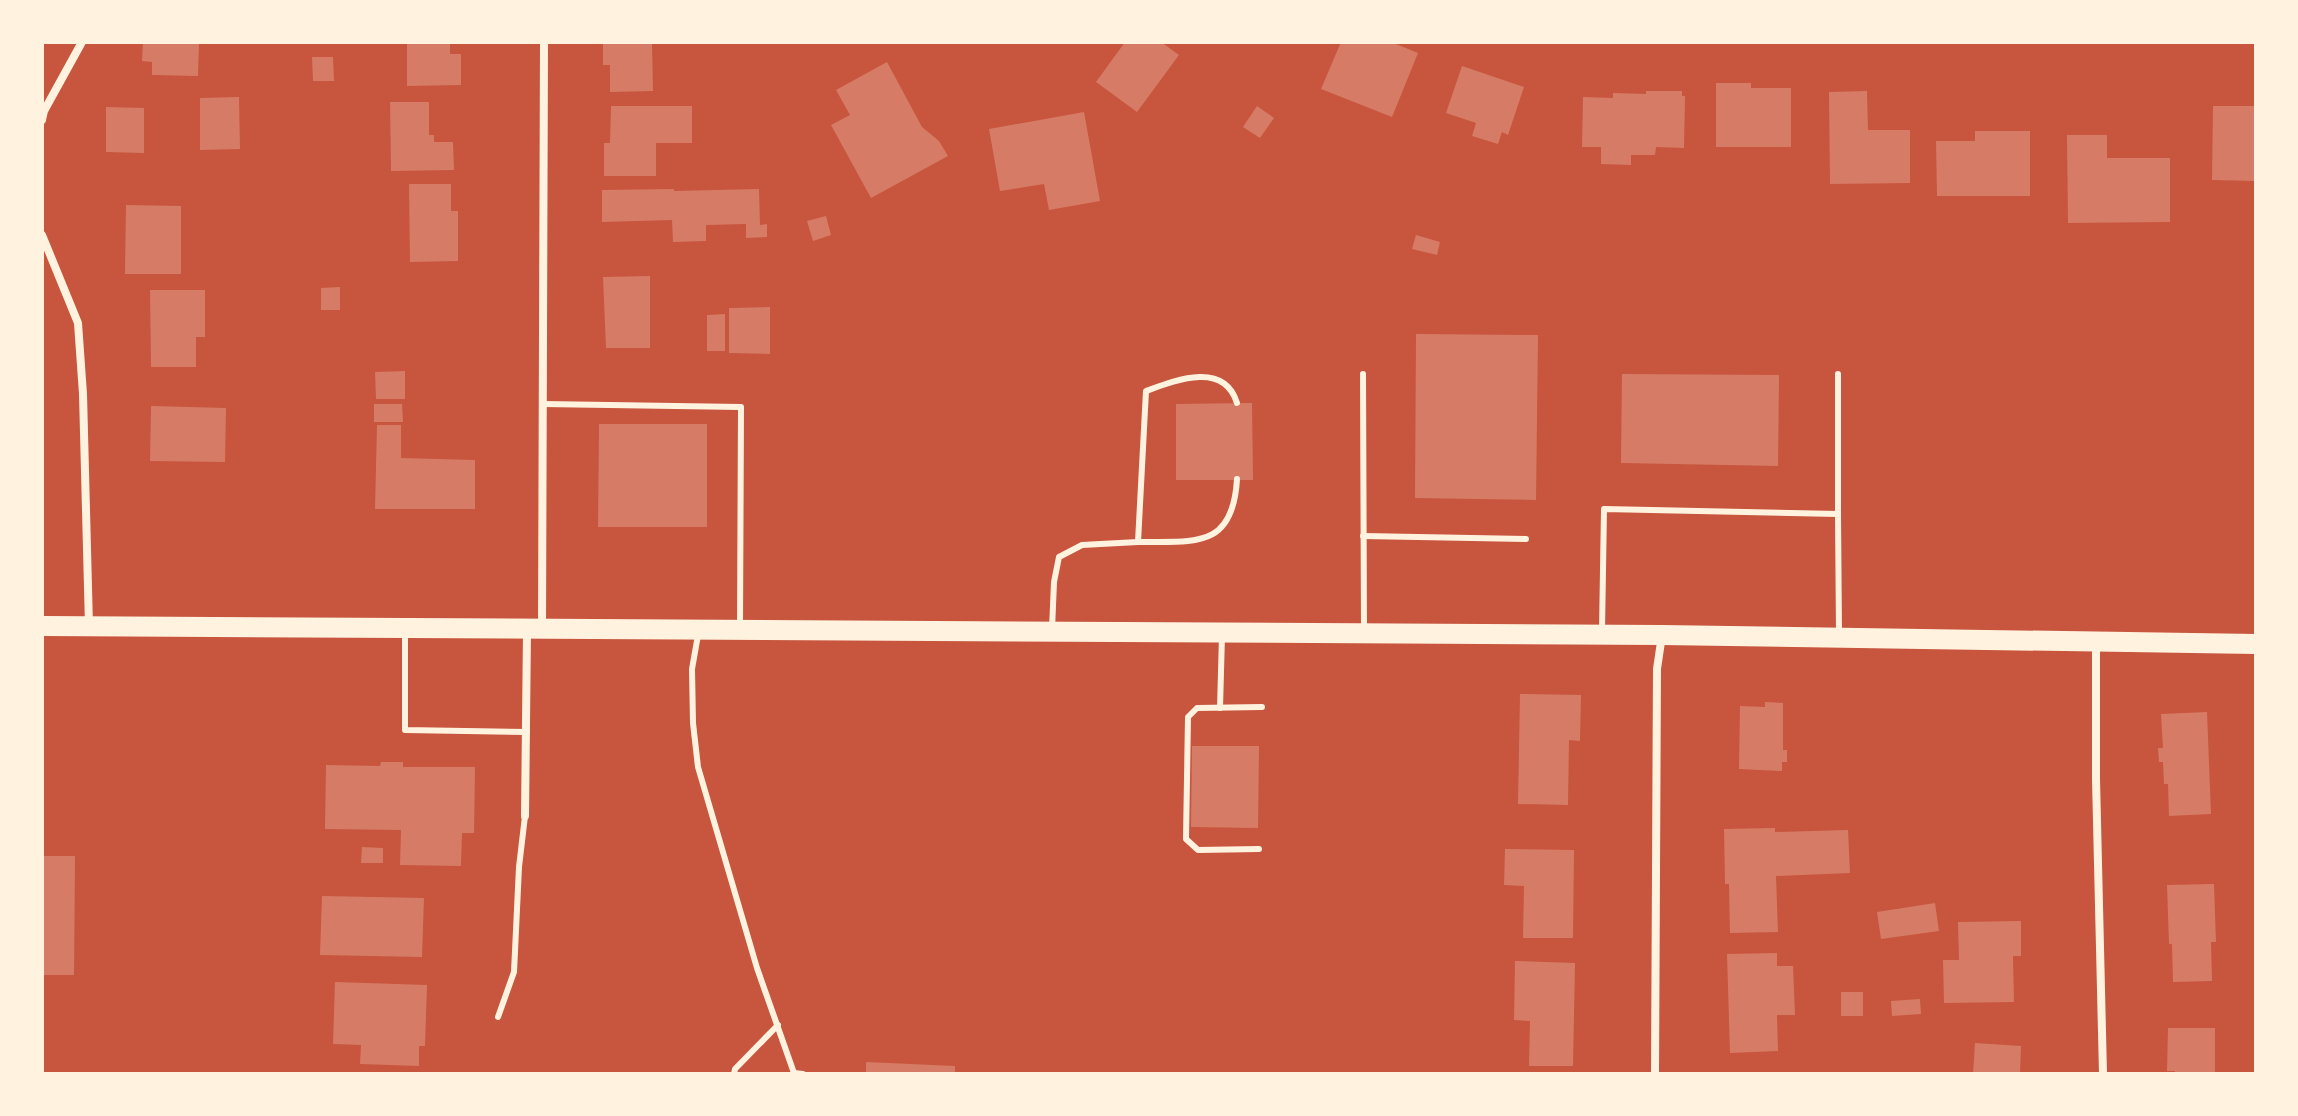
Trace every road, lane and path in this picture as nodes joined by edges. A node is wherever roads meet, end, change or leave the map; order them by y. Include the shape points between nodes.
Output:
1 (82, 42) edge
2 (544, 42) edge
3 (42, 120) edge
4 (42, 235) edge
5 (1363, 374) dead end
6 (1838, 374) dead end
7 (1237, 403) dead end
8 (543, 404) junction
9 (1237, 479) dead end
10 (1838, 514) junction
11 (1363, 536) junction
12 (1526, 539) dead end
13 (1138, 542) junction
14 (42, 626) edge
15 (89, 627) junction
16 (405, 629) junction
17 (535, 630) junction
18 (699, 631) junction
19 (740, 631) junction
20 (1052, 632) junction
21 (1222, 633) junction
22 (1364, 634) junction
23 (1602, 635) junction
24 (1662, 635) junction
25 (1839, 637) junction
26 (2096, 640) junction
27 (2256, 644) edge
28 (1262, 707) dead end
29 (1220, 708) junction
30 (527, 732) junction
31 (525, 816) joint
32 (1259, 849) dead end
33 (498, 1017) dead end
34 (778, 1025) junction
35 (734, 1074) edge
36 (794, 1074) edge
37 (803, 1074) edge
38 (1655, 1074) edge
39 (2103, 1074) edge

1 - 3 street
2 - 8 street
4 - 15 street via 78,323
5 - 11 lane
6 - 10 lane
7 - 13 lane via 1233,389 1208,378 1184,378 1146,391
8 - 17 street
8 - 19 lane via 741,407
9 - 13 lane via 1226,525 1213,536
10 - 23 lane via 1604,509
10 - 25 lane
11 - 12 lane
11 - 22 lane
13 - 20 lane via 1082,545 1059,557
14 - 15 main road
15 - 16 main road
16 - 17 main road
16 - 30 lane via 405,730
17 - 18 main road
17 - 30 street
18 - 19 main road
18 - 34 lane via 692,669 698,767
19 - 20 main road
20 - 21 main road
21 - 22 main road
21 - 29 lane
22 - 23 main road
23 - 24 main road
24 - 25 main road
24 - 38 street via 1657,669
25 - 26 main road
26 - 27 main road
26 - 39 street
28 - 29 lane
29 - 32 lane via 1197,708 1188,717 1186,839 1198,850
30 - 31 street
31 - 33 lane via 514,972
34 - 35 lane
34 - 36 lane
36 - 37 lane

